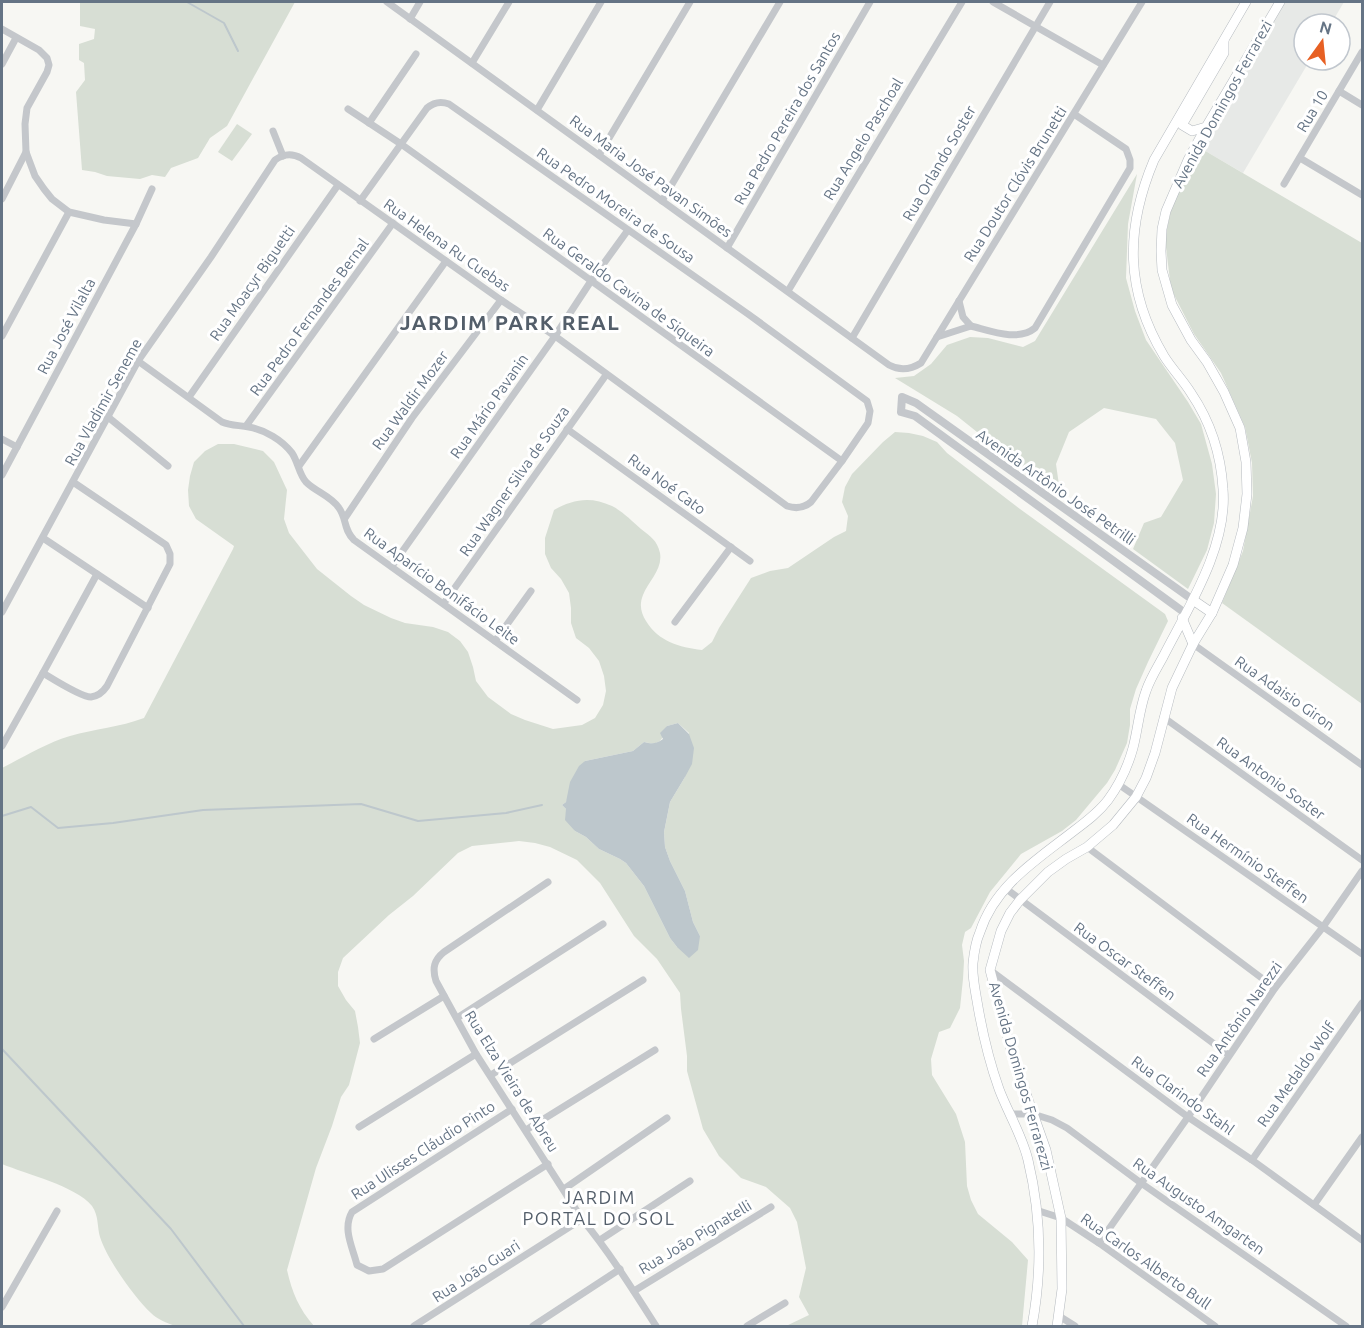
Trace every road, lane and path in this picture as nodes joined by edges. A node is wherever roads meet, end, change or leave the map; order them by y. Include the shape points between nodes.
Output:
1 (387, 2) edge
2 (420, 2) edge
3 (509, 2) edge
4 (601, 2) edge
5 (690, 2) edge
6 (780, 2) edge
7 (870, 2) edge
8 (962, 2) edge
9 (993, 2) edge
10 (1050, 2) edge
11 (1142, 2) edge
12 (1246, 2) edge
13 (1280, 2) edge
14 (410, 19) junction
15 (1036, 26) junction
16 (2, 29) edge
17 (16, 38) junction
18 (1362, 52) edge
19 (416, 54) dead end
20 (472, 63) junction
21 (2, 64) edge
22 (1103, 65) junction
23 (1339, 91) junction
24 (1362, 105) edge
25 (348, 109) dead end
26 (537, 110) junction
27 (1074, 114) junction
28 (369, 123) junction
29 (1179, 123) junction
30 (1206, 127) junction
31 (273, 131) dead end
32 (401, 144) junction
33 (27, 152) junction
34 (599, 155) junction
35 (283, 156) junction
36 (1300, 158) junction
37 (1284, 184) dead end
38 (338, 185) junction
39 (152, 189) dead end
40 (1362, 195) edge
41 (2, 199) edge
42 (360, 201) junction
43 (662, 201) junction
44 (69, 212) junction
45 (393, 223) junction
46 (136, 224) junction
47 (627, 230) junction
48 (727, 248) junction
49 (446, 261) junction
50 (591, 281) junction
51 (788, 291) junction
52 (501, 300) junction
53 (959, 301) junction
54 (970, 326) junction
55 (2, 336) edge
56 (555, 336) junction
57 (937, 337) junction
58 (852, 338) junction
59 (138, 361) junction
60 (902, 369) joint
61 (606, 375) junction
62 (189, 398) junction
63 (108, 417) junction
64 (246, 426) junction
65 (567, 429) junction
66 (2, 439) edge
67 (17, 447) junction
68 (842, 461) junction
69 (168, 466) dead end
70 (299, 466) junction
71 (2, 475) edge
72 (73, 482) junction
73 (345, 518) junction
74 (43, 538) junction
75 (731, 547) junction
76 (750, 561) dead end
77 (392, 566) junction
78 (97, 574) junction
79 (531, 591) dead end
80 (1192, 600) junction
81 (444, 603) junction
82 (148, 608) junction
83 (2, 612) edge
84 (1212, 613) junction
85 (1184, 616) junction
86 (675, 622) dead end
87 (495, 641) junction
88 (1193, 644) junction
89 (43, 674) junction
90 (577, 700) dead end
91 (1163, 717) junction
92 (2, 746) edge
93 (1362, 765) edge
94 (1118, 784) junction
95 (1136, 797) junction
96 (1087, 847) junction
97 (1362, 860) edge
98 (1362, 871) edge
99 (548, 882) dead end
100 (1005, 888) junction
101 (1020, 900) junction
102 (603, 924) dead end
103 (1323, 927) junction
104 (1362, 954) edge
105 (990, 970) junction
106 (643, 980) dead end
107 (1275, 988) junction
108 (444, 996) junction
109 (1362, 1003) edge
110 (457, 1018) junction
111 (374, 1039) dead end
112 (655, 1050) dead end
113 (476, 1054) junction
114 (1229, 1054) junction
115 (490, 1075) junction
116 (512, 1109) junction
117 (1011, 1114) junction
118 (1033, 1114) junction
119 (1188, 1117) junction
120 (667, 1118) dead end
121 (359, 1127) dead end
122 (526, 1130) junction
123 (1362, 1137) edge
124 (1252, 1160) junction
125 (548, 1164) junction
126 (690, 1181) dead end
127 (1141, 1183) junction
128 (564, 1189) junction
129 (1314, 1205) junction
130 (771, 1207) dead end
131 (1036, 1210) junction
132 (57, 1211) dead end
133 (1061, 1218) junction
134 (582, 1219) junction
135 (600, 1240) junction
136 (1362, 1240) edge
137 (1099, 1243) junction
138 (620, 1269) junction
139 (634, 1291) junction
140 (785, 1303) dead end
141 (2, 1306) edge
142 (1059, 1316) junction
143 (653, 1325) edge
144 (414, 1326) edge
145 (533, 1326) edge
146 (747, 1326) edge
147 (1032, 1326) edge
148 (1057, 1326) edge
149 (1075, 1326) edge
150 (1215, 1326) edge
151 (1346, 1326) edge

1 - 14 street, Rua Maria José Pavan Simões
2 - 14 street
3 - 20 street
4 - 26 street
5 - 34 street
6 - 43 street
7 - 48 street, Rua Pedro Pereira dos Santos
8 - 51 street, Rua Angelo Paschoal
9 - 15 street
10 - 15 street, Rua Orlando Soster
11 - 22 street, Rua Doutor Clóvis Brunetti
12 - 29 main road, Avenida Domingos Ferrarezi via 1224,39 1224,53
13 - 30 main road, Avenida Domingos Ferrarezi
14 - 20 street, Rua Maria José Pavan Simões
15 - 22 street
15 - 58 street, Rua Orlando Soster
16 - 17 street
17 - 21 street
17 - 33 street via 39,50 49,64 27,108
18 - 23 street, Rua 10
19 - 28 street
20 - 26 street, Rua Maria José Pavan Simões
22 - 27 street, Rua Doutor Clóvis Brunetti
23 - 24 street
23 - 36 street, Rua 10
25 - 28 street, Rua Geraldo Cavina de Siqueira
26 - 34 street, Rua Maria José Pavan Simões
27 - 53 street, Rua Doutor Clóvis Brunetti
27 - 54 street via 1126,149 1130,168 1035,328 1017,336
28 - 32 street, Rua Geraldo Cavina de Siqueira
29 - 30 main road via 1192,131
29 - 80 main road, Avenida Domingos Ferrarezi via 1144,183 1133,243 1139,303 1147,325 1206,419 1217,449 1224,490 1212,558
30 - 84 main road, Avenida Domingos Ferrarezi via 1166,211 1161,251 1172,305 1224,392 1240,428 1246,462 1243,528 1233,565
31 - 35 street
32 - 42 street, Rua Pedro Moreira de Sousa
32 - 47 street, Rua Pedro Moreira de Sousa via 430,106 439,102 449,104
32 - 50 street, Rua Geraldo Cavina de Siqueira
33 - 41 street
33 - 44 street via 44,189
34 - 43 street, Rua Maria José Pavan Simões
35 - 38 street, Rua Helena Ru Cuebas via 298,156
35 - 59 street, Rua Vladimir Seneme via 275,160
36 - 37 street, Rua 10
36 - 40 street
38 - 42 street, Rua Helena Ru Cuebas
38 - 62 street, Rua Moacyr Biguetti
39 - 46 street, Rua José Vilalta
42 - 45 street, Rua Helena Ru Cuebas
43 - 48 street, Rua Maria José Pavan Simões
44 - 46 street
44 - 55 street
45 - 49 street, Rua Helena Ru Cuebas
45 - 64 street, Rua Pedro Fernandes Bernal
46 - 67 street, Rua José Vilalta
47 - 50 street, Rua Mário Pavanin
47 - 68 street, Rua Pedro Moreira de Sousa via 867,401 868,423
48 - 51 street, Rua Maria José Pavan Simões
49 - 52 street, Rua Helena Ru Cuebas
49 - 70 street
50 - 56 street, Rua Mário Pavanin
50 - 68 street, Rua Geraldo Cavina de Siqueira
51 - 58 street, Rua Maria José Pavan Simões
52 - 56 street, Rua Helena Ru Cuebas
52 - 73 street, Rua Waldir Mozer via 412,418
53 - 54 street
53 - 57 street, Rua Doutor Clóvis Brunetti
54 - 57 street
56 - 61 street, Rua Helena Ru Cuebas
56 - 77 street, Rua Mário Pavanin
57 - 60 street, Rua Doutor Clóvis Brunetti via 921,363
58 - 60 street, Rua Maria José Pavan Simões via 889,365
59 - 62 street, Rua Aparício Bonifácio Leite
59 - 63 street, Rua Vladimir Seneme
61 - 65 street, Rua Wagner Silva de Souza
61 - 68 street, Rua Helena Ru Cuebas via 787,506 800,508 811,502
62 - 64 street, Rua Aparício Bonifácio Leite via 222,422
63 - 69 street
63 - 72 street, Rua Vladimir Seneme
64 - 70 street, Rua Aparício Bonifácio Leite via 273,437 291,452
65 - 75 street, Rua Noé Cato
65 - 81 street, Rua Wagner Silva de Souza
66 - 67 street
67 - 71 street, Rua José Vilalta
70 - 73 street, Rua Aparício Bonifácio Leite via 307,482 335,503
72 - 74 street, Rua Vladimir Seneme
72 - 82 street via 166,545 171,557 169,567
73 - 77 street, Rua Aparício Bonifácio Leite via 347,531 354,540
74 - 78 street
74 - 83 street, Rua Vladimir Seneme
75 - 76 street, Rua Noé Cato
75 - 86 street
77 - 81 street, Rua Aparício Bonifácio Leite
78 - 82 street
78 - 89 street
79 - 87 street
80 - 84 main road
80 - 85 main road, Avenida Domingos Ferrarezzi
80 - 85 street, Avenida Artônio José Petrilli via 916,403 902,398 901,412 915,416
81 - 87 street, Rua Aparício Bonifácio Leite
82 - 89 street via 101,693 84,696
84 - 88 main road, Avenida Domingos Ferrarezzi
85 - 88 main road
85 - 94 main road, Avenida Domingos Ferrarezzi via 1147,688 1133,748
87 - 90 street, Rua Aparício Bonifácio Leite
88 - 91 main road, Avenida Domingos Ferrarezzi
88 - 93 street, Rua Adaisio Giron
89 - 92 street
91 - 95 main road, Avenida Domingos Ferrarezzi via 1155,753
91 - 97 street, Rua Antonio Soster
94 - 95 street, Rua Hermínio Steffen
94 - 100 main road, Avenida Domingos Ferrarezzi via 1098,812 1028,865
95 - 96 main road, Avenida Domingos Ferrarezzi via 1113,825
95 - 103 street, Rua Hermínio Steffen
96 - 101 main road, Avenida Domingos Ferrarezzi via 1048,872
96 - 107 street
98 - 103 street, Rua Antônio Narezzi
99 - 108 street, Rua Elza Vieira de Abreu via 438,957 433,973
100 - 101 street, Rua Oscar Steffen
100 - 117 main road, Avenida Domingos Ferrarezzi via 980,929 973,965 988,1052
101 - 105 main road, Avenida Domingos Ferrarezzi via 1001,931
101 - 114 street, Rua Oscar Steffen
102 - 110 street
103 - 104 street, Rua Hermínio Steffen
103 - 107 street, Rua Antônio Narezzi
105 - 118 main road, Avenida Domingos Ferrarezzi
105 - 119 street, Rua Clarindo Stahl
106 - 115 street
107 - 114 street, Rua Antônio Narezzi
108 - 110 street, Rua Elza Vieira de Abreu
108 - 111 street
109 - 124 street, Rua Medaldo Wolf
110 - 113 street, Rua Elza Vieira de Abreu
112 - 122 street
113 - 115 street, Rua Elza Vieira de Abreu
113 - 121 street
114 - 119 street, Rua Antônio Narezzi
115 - 116 street, Rua Elza Vieira de Abreu
116 - 122 street, Rua Elza Vieira de Abreu
116 - 125 street, Rua Ulisses Cláudio Pinto via 350,1216 347,1229 357,1265 369,1271 383,1269
117 - 118 street
117 - 131 main road, Avenida Domingos Ferrarezzi via 1028,1156
118 - 127 street, Rua Augusto Amgarten via 1067,1128
118 - 133 main road, Avenida Domingos Ferrarezzi via 1046,1150
119 - 124 street, Rua Clarindo Stahl
119 - 127 street, Rua Antônio Narezzi
120 - 128 street
122 - 125 street, Rua Elza Vieira de Abreu
123 - 129 street
124 - 129 street, Rua Clarindo Stahl
125 - 128 street, Rua Elza Vieira de Abreu
126 - 135 street
127 - 137 street, Rua Antônio Narezzi
127 - 151 street, Rua Augusto Amgarten
128 - 134 street, Rua Elza Vieira de Abreu
129 - 136 street, Rua Clarindo Stahl
130 - 139 street, Rua João Pignatelli
131 - 133 street, Rua Carlos Alberto Bull
131 - 147 main road, Avenida Domingos Ferrarezzi via 1039,1271
132 - 141 street
133 - 137 street, Rua Carlos Alberto Bull
133 - 142 main road, Avenida Domingos Ferrarezzi
134 - 135 street, Rua Elza Vieira de Abreu
134 - 144 street, Rua João Guari
135 - 138 street, Rua Elza Vieira de Abreu
137 - 150 street, Rua Carlos Alberto Bull
138 - 139 street, Rua Elza Vieira de Abreu
138 - 145 street
139 - 143 street, Rua Elza Vieira de Abreu
140 - 146 street
142 - 148 main road, Avenida Domingos Ferrarezzi
142 - 149 street

